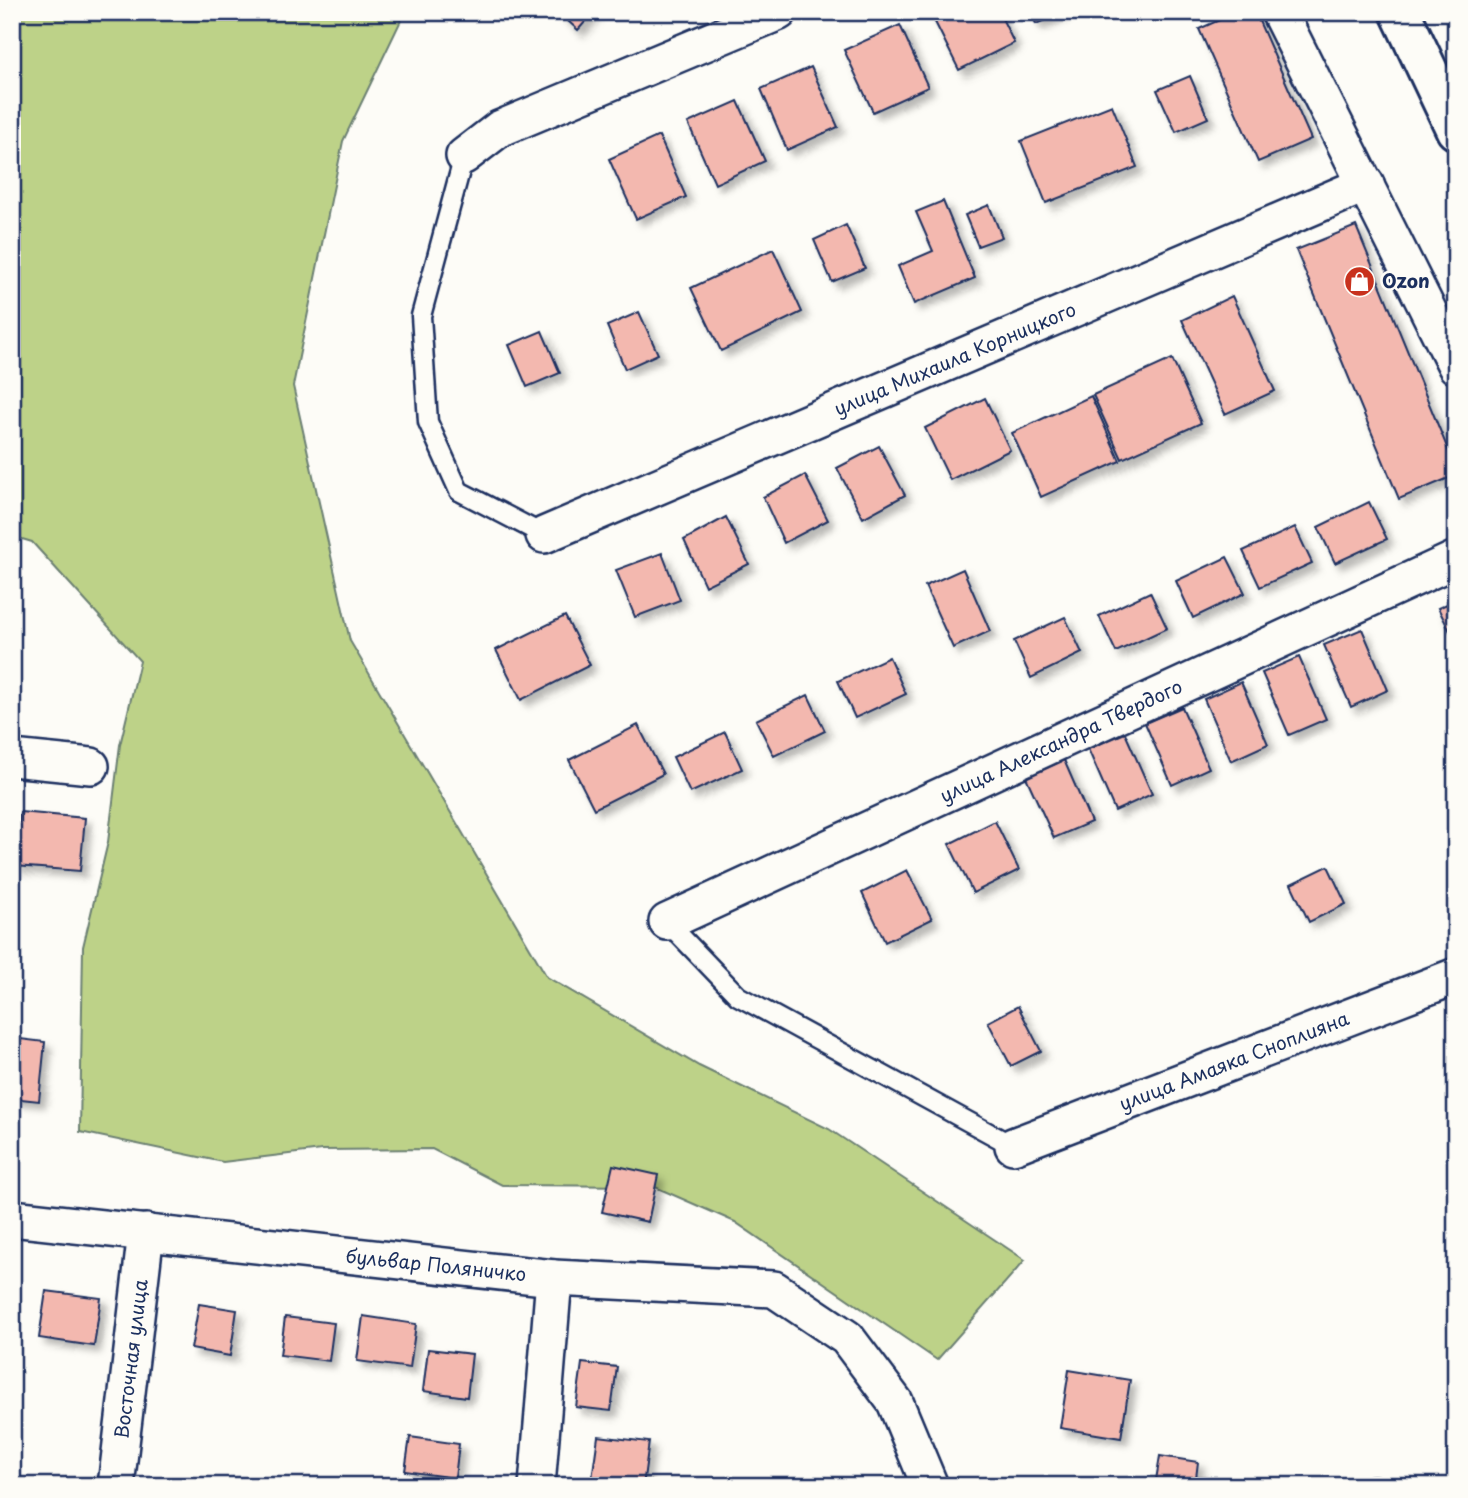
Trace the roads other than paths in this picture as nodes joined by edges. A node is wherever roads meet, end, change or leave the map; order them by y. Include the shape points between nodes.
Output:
1 (779, 12) edge
2 (1279, 12) edge
3 (1400, 12) edge
4 (1456, 130) edge
5 (464, 156) joint
6 (1366, 184) junction
7 (1456, 366) edge
8 (544, 535) joint
9 (1456, 559) edge
10 (12, 758) edge
11 (91, 766) dead end
12 (667, 922) joint
13 (1456, 976) edge
14 (1013, 1146) joint
15 (12, 1218) edge
16 (146, 1232) junction
17 (554, 1278) junction
18 (116, 1486) edge
19 (537, 1486) edge
20 (930, 1486) edge

1 - 5 street via 499,129
2 - 6 street
3 - 4 street
5 - 8 lane via 421,316 428,422 459,491
6 - 7 street
6 - 8 street, улица Михаила Корницкого
9 - 12 street, улица Александра Твердого
10 - 11 street
12 - 14 lane via 738,996
13 - 14 street, улица Амаяка Сноплияна
15 - 16 street, бульвар Поляничко
16 - 17 street, бульвар Поляничко
16 - 18 street, Восточная улица
17 - 19 street
17 - 20 street, бульвар Поляничко via 774,1289 846,1338 895,1402

